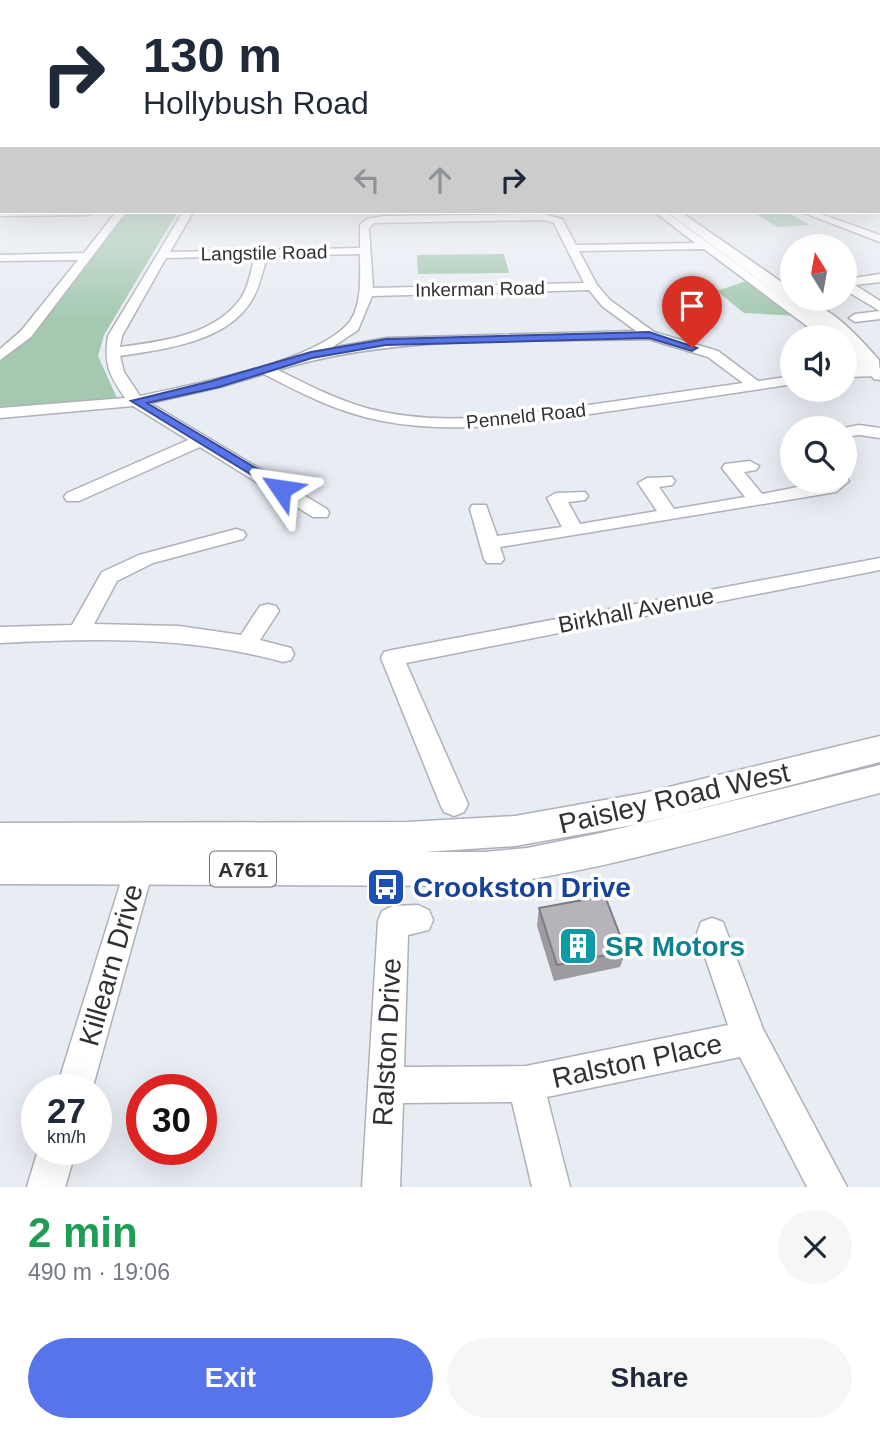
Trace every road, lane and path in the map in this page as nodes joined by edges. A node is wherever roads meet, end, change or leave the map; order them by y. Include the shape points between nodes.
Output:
1 (119, 214) edge
2 (187, 214) edge
3 (663, 214) edge
4 (676, 214) edge
5 (689, 214) edge
6 (817, 214) edge
7 (456, 215) edge
8 (877, 237) edge
9 (707, 246) junction
10 (574, 248) junction
11 (367, 251) junction
12 (262, 254) junction
13 (162, 255) junction
14 (86, 256) junction
15 (0, 258) edge
16 (780, 276) edge
17 (880, 278) edge
18 (592, 286) junction
19 (780, 287) edge
20 (367, 292) junction
21 (880, 307) edge
22 (814, 312) edge
23 (830, 312) edge
24 (880, 315) edge
25 (855, 318) dead end
26 (814, 325) edge
27 (649, 335) junction
28 (880, 351) edge
29 (111, 354) junction
30 (311, 355) junction
31 (0, 356) edge
32 (857, 359) edge
33 (266, 369) junction
34 (875, 372) edge
35 (857, 373) edge
36 (780, 382) edge
37 (755, 385) junction
38 (136, 401) junction
39 (0, 412) edge
40 (857, 430) edge
41 (880, 433) edge
42 (201, 440) junction
43 (750, 466) dead end
44 (666, 481) dead end
45 (797, 493) edge
46 (579, 496) dead end
47 (73, 497) dead end
48 (757, 499) junction
49 (479, 509) dead end
50 (320, 513) dead end
51 (670, 516) junction
52 (573, 531) junction
53 (236, 534) dead end
54 (880, 564) edge
55 (268, 611) dead end
56 (79, 632) junction
57 (0, 635) edge
58 (247, 643) junction
59 (283, 654) dead end
60 (880, 750) edge
61 (880, 779) edge
62 (460, 819) junction
63 (633, 825) junction
64 (0, 839) edge
65 (143, 854) junction
66 (0, 869) edge
67 (418, 920) dead end
68 (712, 933) dead end
69 (749, 1038) junction
70 (79, 1074) edge
71 (526, 1084) junction
72 (385, 1085) junction
73 (53, 1165) edge
74 (46, 1187) edge
75 (381, 1187) edge
76 (551, 1187) edge
77 (828, 1187) edge

1 - 14 street
2 - 13 street
3 - 9 street
4 - 19 main road
5 - 16 main road
6 - 8 street
7 - 10 street via 544,217 558,221
7 - 11 street via 371,221 364,226
9 - 10 street
9 - 26 street
10 - 18 street
11 - 12 street, Langstile Road
11 - 20 street
12 - 13 street, Langstile Road
12 - 29 street via 248,298 233,316 177,341
13 - 29 street via 115,336
14 - 15 street
14 - 31 street via 26,334
17 - 21 street via 848,286
18 - 20 street, Inkerman Road
18 - 27 street via 606,303
20 - 30 street via 353,327
22 - 34 main road via 840,331
23 - 28 main road
24 - 25 street
27 - 30 street via 386,342
27 - 37 street via 713,354
29 - 38 street via 116,375
30 - 33 street
32 - 34 street
33 - 37 street, Penneld Road via 365,412 458,423 503,422
33 - 38 street
34 - 35 street
36 - 37 street, Penneld Road
38 - 39 street
38 - 42 street
40 - 41 street
42 - 47 street
42 - 50 street
43 - 48 street via 731,468
44 - 51 street via 647,482
45 - 48 street
46 - 52 street via 556,498
48 - 51 street
49 - 52 street via 492,551
51 - 52 street
53 - 56 street via 146,559 109,577
54 - 62 street, Birkhall Avenue via 392,658
55 - 58 street
56 - 57 street
56 - 58 street
58 - 59 street
60 - 63 main road, Paisley Road West / A761
61 - 63 main road, Paisley Road West / A761
62 - 63 main road, Paisley Road West / A761 via 550,826
62 - 65 main road, A761 via 407,838
63 - 65 main road, Paisley Road West / A761 via 560,858 485,869
64 - 65 main road, A761
65 - 66 main road, A761
65 - 70 street, Killearn Drive
67 - 72 street, Ralston Drive via 393,921
68 - 69 street, Ralston Place
69 - 71 street, Ralston Place
69 - 77 street, Ralston Place
71 - 72 street, Ralston Place
71 - 76 street, Ralston Place
72 - 75 street, Ralston Drive
73 - 74 street

